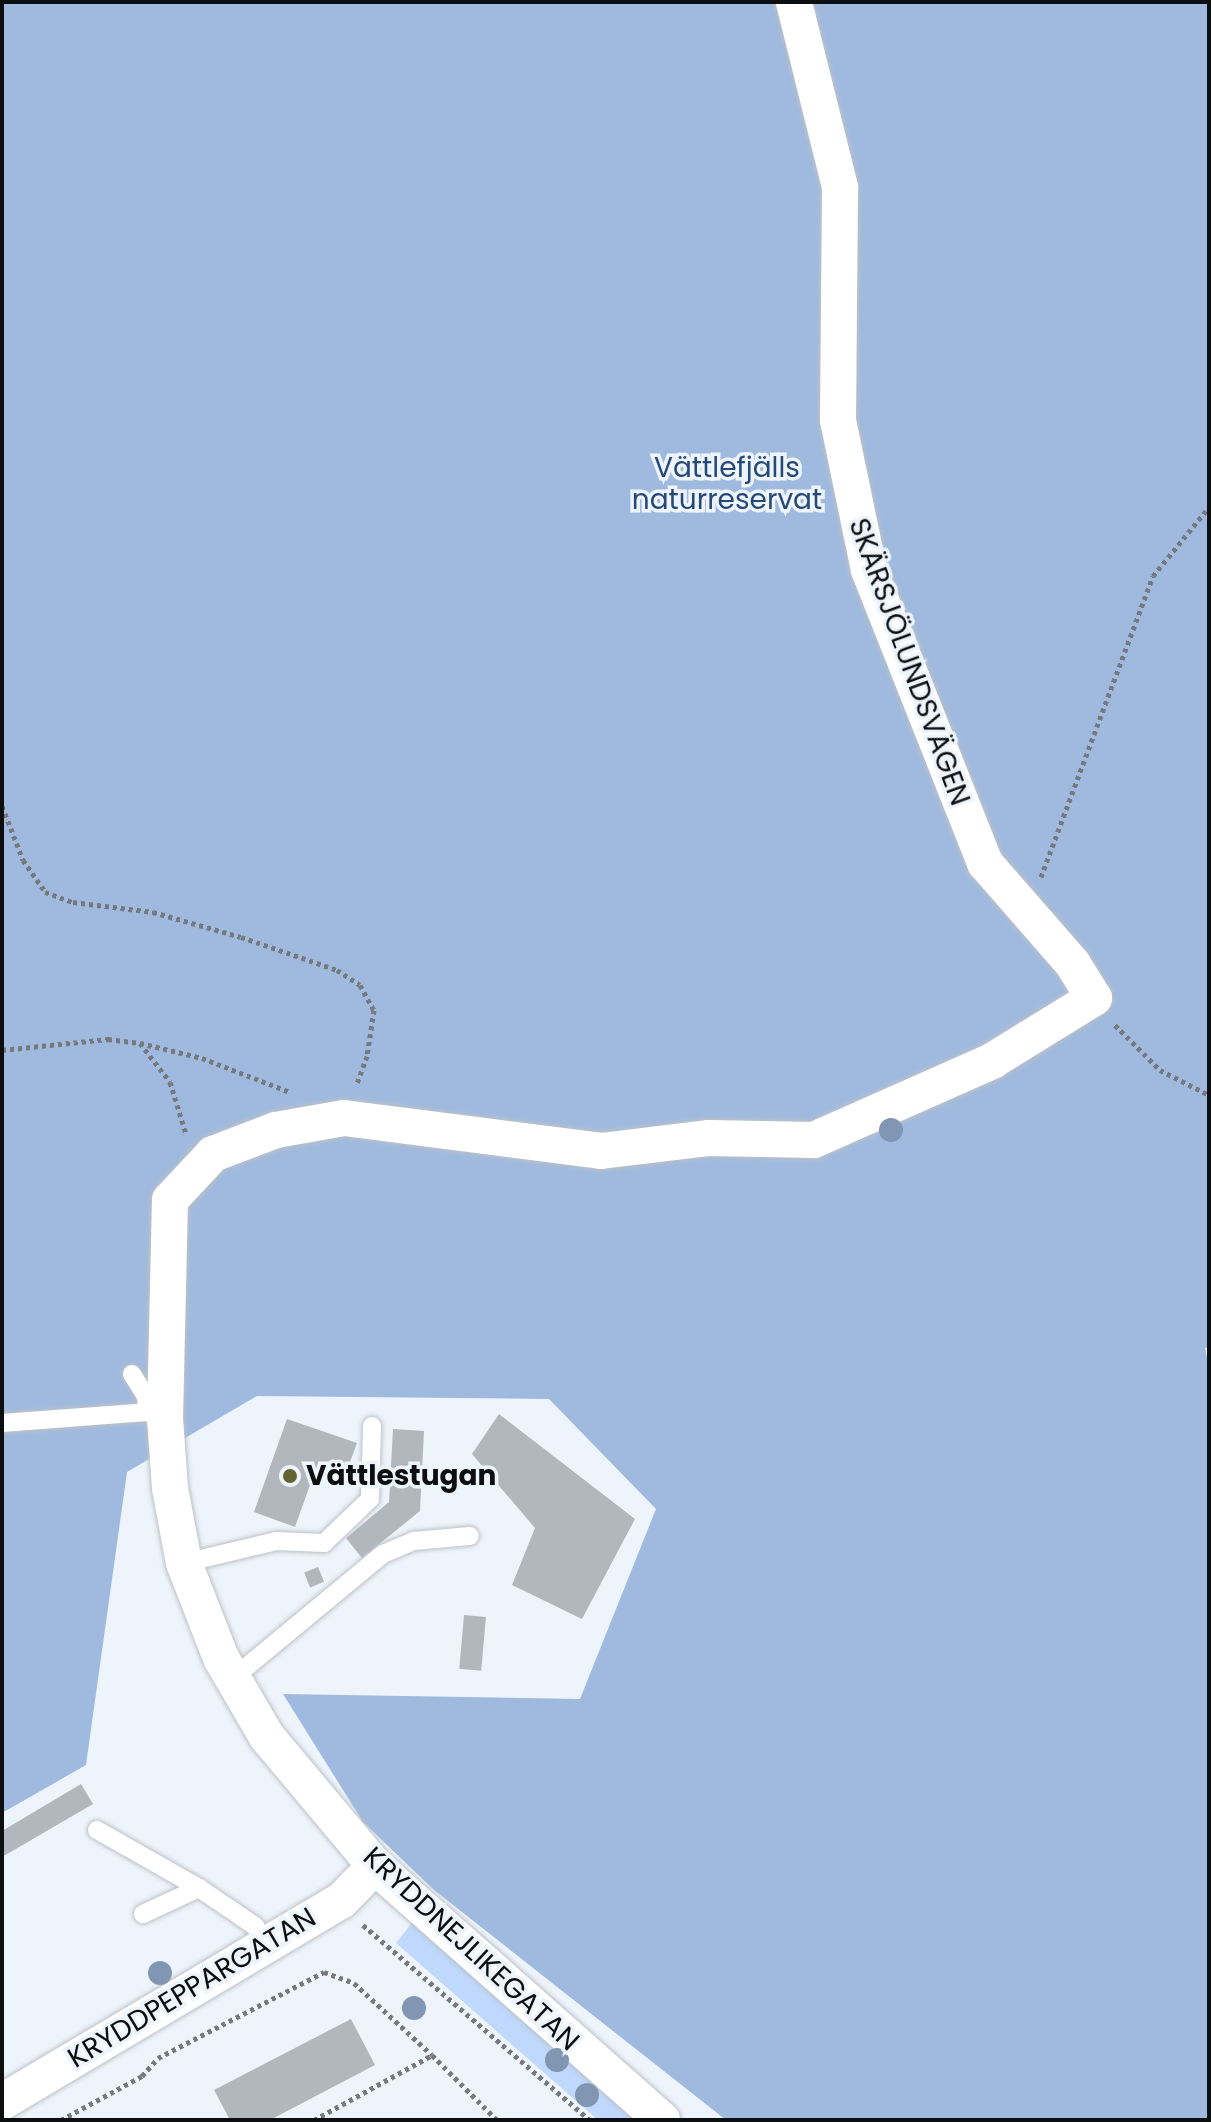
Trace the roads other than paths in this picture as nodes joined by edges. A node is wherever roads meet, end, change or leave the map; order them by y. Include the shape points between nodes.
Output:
1 (794, 2) edge
2 (1094, 998) joint
3 (132, 1374) dead end
4 (156, 1416) junction
5 (2, 1423) edge
6 (372, 1426) dead end
7 (470, 1536) dead end
8 (184, 1563) junction
9 (233, 1678) junction
10 (97, 1830) dead end
11 (375, 1866) junction
12 (199, 1888) junction
13 (143, 1914) dead end
14 (265, 1942) junction
15 (2, 2102) edge
16 (662, 2120) edge

1 - 2 street, SKÄRSJÖLUNDSVÄGEN via 840,187 837,405 850,498 874,583 985,863 1032,913
2 - 4 street, KRYDDNEJLIKEGATAN via 992,1061 814,1140 709,1138 601,1151 344,1118 276,1130 213,1154 170,1200
3 - 4 lane
4 - 5 lane
4 - 8 street, KRYDDNEJLIKEGATAN
6 - 8 lane via 370,1499 324,1543 276,1541
7 - 9 lane via 414,1541 383,1554
8 - 9 street, KRYDDNEJLIKEGATAN
9 - 11 street, KRYDDNEJLIKEGATAN via 267,1737
10 - 12 lane
11 - 14 street, KRYDDPEPPARGATAN via 341,1901
11 - 16 street, KRYDDNEJLIKEGATAN
12 - 13 lane
12 - 14 lane via 255,1926
14 - 15 street, KRYDDPEPPARGATAN

